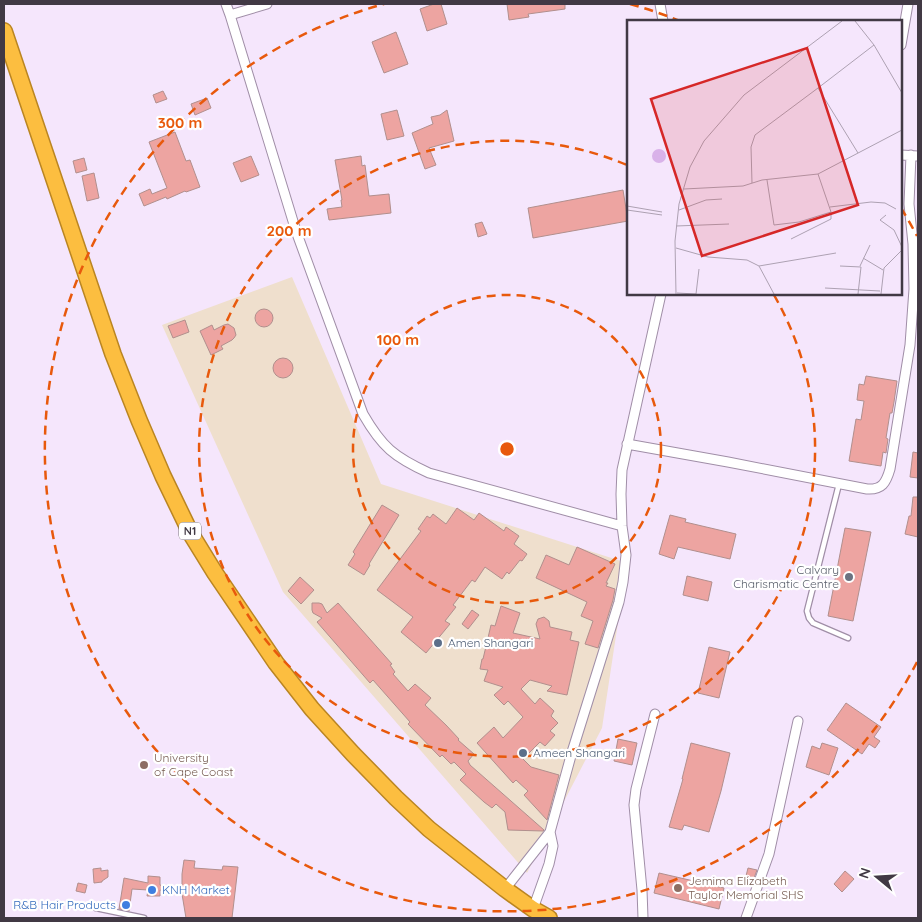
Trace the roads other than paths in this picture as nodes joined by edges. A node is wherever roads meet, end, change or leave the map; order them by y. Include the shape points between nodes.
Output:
1 (226, 4) edge
2 (267, 4) edge
3 (660, 4) edge
4 (908, 4) edge
5 (230, 15) junction
6 (663, 20) edge
7 (4, 31) edge
8 (902, 39) edge
9 (914, 155) edge
10 (661, 295) edge
11 (627, 444) junction
12 (839, 484) junction
13 (622, 526) junction
14 (848, 638) dead end
15 (655, 714) dead end
16 (798, 721) dead end
17 (550, 832) junction
18 (505, 889) junction
19 (96, 908) dead end
20 (533, 909) junction
21 (144, 918) edge
22 (549, 918) edge
23 (643, 918) edge
24 (746, 918) edge

1 - 5 street
2 - 5 street
3 - 6 street
4 - 8 street
5 - 13 street via 296,231 363,414 373,431 398,457 429,472
7 - 18 highway, N1 via 113,354 138,420 191,534 271,656 312,709 429,829
9 - 12 street via 909,204 914,289 910,346 890,469 883,485 874,489
10 - 11 street
11 - 12 street
11 - 13 street via 622,470
12 - 14 lane via 807,611 813,623
13 - 17 street via 626,555 619,602
15 - 23 street via 634,805
16 - 24 street via 769,854
17 - 18 street
17 - 20 street via 553,846
18 - 20 highway, N1
19 - 21 lane
20 - 22 highway, N1

